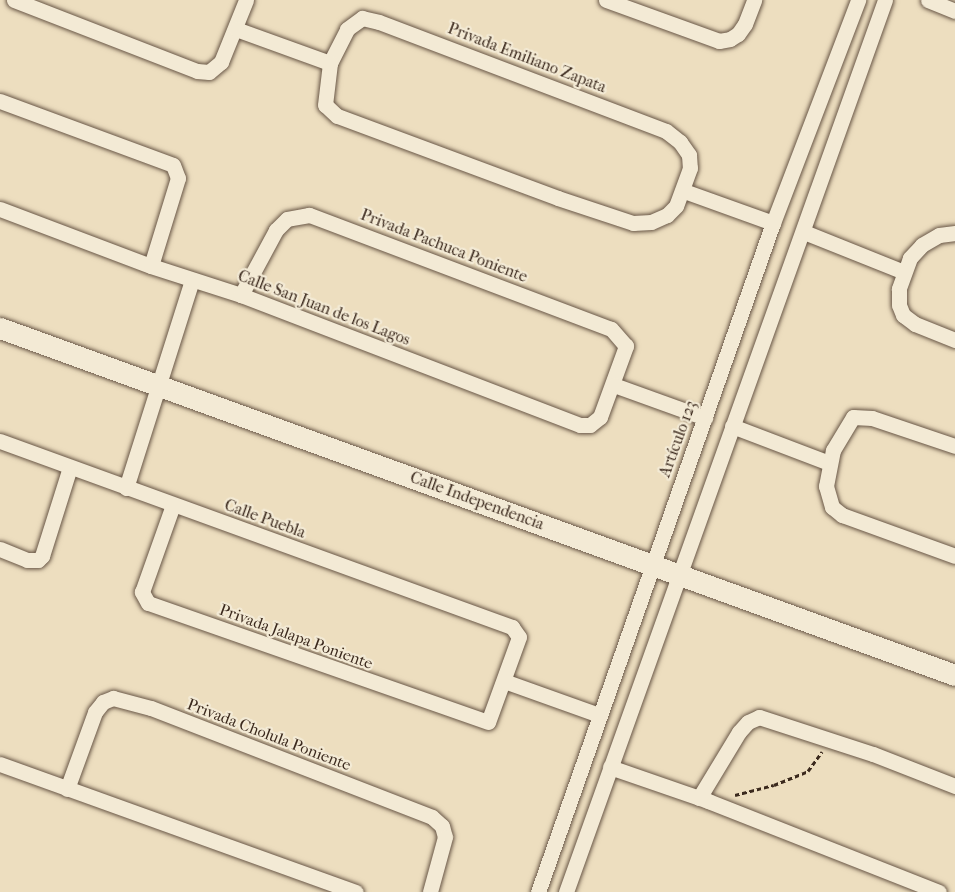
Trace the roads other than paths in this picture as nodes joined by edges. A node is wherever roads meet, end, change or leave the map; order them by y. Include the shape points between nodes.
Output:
1 (14, 0) edge
2 (246, 0) edge
3 (606, 0) edge
4 (754, 0) edge
5 (858, 0) edge
6 (885, 0) edge
7 (928, 0) edge
8 (955, 11) edge
9 (236, 29) junction
10 (330, 63) junction
11 (0, 101) edge
12 (684, 190) junction
13 (0, 209) edge
14 (773, 223) junction
15 (804, 232) junction
16 (955, 233) edge
17 (151, 266) junction
18 (904, 272) junction
19 (192, 280) junction
20 (241, 295) junction
21 (0, 328) edge
22 (955, 340) edge
23 (159, 385) junction
24 (614, 385) junction
25 (705, 418) junction
26 (732, 426) junction
27 (0, 441) edge
28 (955, 446) edge
29 (829, 463) junction
30 (70, 467) junction
31 (126, 488) junction
32 (173, 505) junction
33 (0, 549) edge
34 (955, 556) edge
35 (652, 565) junction
36 (678, 575) junction
37 (955, 675) edge
38 (504, 681) junction
39 (599, 715) junction
40 (0, 764) edge
41 (610, 766) junction
42 (955, 786) edge
43 (67, 789) junction
44 (704, 799) junction
45 (356, 892) edge
46 (430, 892) edge
47 (538, 892) edge
48 (566, 892) edge
49 (939, 892) edge

1 - 9 street via 209,72 221,62
2 - 9 street
3 - 4 street via 719,40 738,34
5 - 14 street, Artículo 123
6 - 15 street
7 - 8 street
9 - 10 street
10 - 12 street, Privada Emiliano Zapata via 325,105 337,116 558,198 633,223 651,222 667,215
10 - 12 street, Privada Emiliano Zapata via 353,23 362,18 379,22 666,131 689,155
11 - 17 street via 165,161 176,169 178,178
12 - 14 street
13 - 17 street, Calle San Juan de los Lagos
14 - 25 street, Artículo 123
15 - 18 street
15 - 26 street
16 - 18 street via 939,235 922,245
17 - 19 street, Calle San Juan de los Lagos
18 - 22 street via 899,289 903,315
19 - 20 street, Calle San Juan de los Lagos
19 - 23 street
20 - 24 street, Calle San Juan de los Lagos via 580,425 596,423
20 - 24 street, Privada Pachuca Poniente via 276,230 287,219 309,215 611,329 626,346
21 - 23 street, Calle Independencia
23 - 31 street
23 - 35 street, Calle Independencia
24 - 25 street
25 - 35 street, Artículo 123
26 - 29 street
26 - 36 street
27 - 30 street, Calle Puebla
28 - 29 street via 862,416 853,417 838,438
29 - 34 street via 828,499 837,511
30 - 31 street, Calle Puebla
30 - 33 street via 42,556 27,560
31 - 32 street, Calle Puebla
32 - 38 street, Calle Puebla via 512,627 519,637
32 - 38 street, Privada Jalapa Poniente via 142,592 148,603 484,723 491,717
35 - 36 street, Calle Independencia
35 - 39 street, Artículo 123
36 - 37 street, Calle Independencia
36 - 41 street
38 - 39 street
39 - 47 street, Artículo 123
40 - 43 street
41 - 44 street
41 - 48 street
42 - 44 street via 759,717 740,732
43 - 45 street
43 - 46 street, Privada Cholula Poniente via 95,712 103,702 114,698 151,708 438,821 445,837
44 - 49 street

